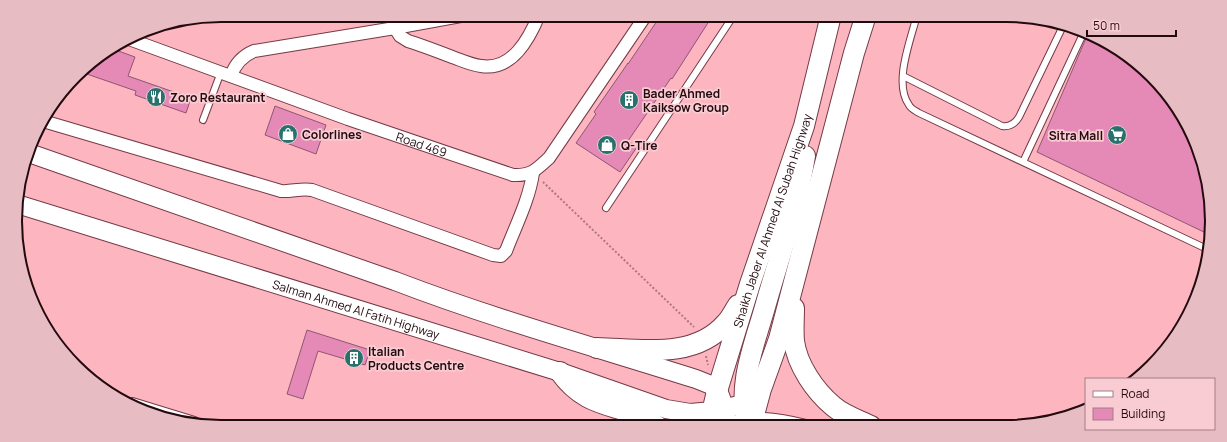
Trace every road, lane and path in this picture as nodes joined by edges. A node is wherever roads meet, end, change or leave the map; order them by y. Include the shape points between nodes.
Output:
1 (428, 22) edge
2 (535, 22) edge
3 (641, 22) edge
4 (729, 22) edge
5 (829, 22) edge
6 (864, 22) edge
7 (915, 22) edge
8 (395, 28) junction
9 (1061, 30) edge
10 (1082, 37) edge
11 (138, 40) edge
12 (226, 74) junction
13 (903, 76) junction
14 (203, 120) dead end
15 (48, 123) edge
16 (804, 126) junction
17 (34, 155) edge
18 (1023, 162) junction
19 (533, 173) junction
20 (22, 206) edge
21 (606, 208) dead end
22 (1203, 247) edge
23 (750, 284) junction
24 (793, 284) junction
25 (703, 341) junction
26 (597, 348) junction
27 (560, 372) junction
28 (717, 412) edge
29 (748, 419) edge
30 (648, 420) edge
31 (765, 420) edge
32 (857, 420) edge

1 - 8 street
2 - 8 street via 514,56 502,64 488,67 474,65 408,40 400,36
3 - 19 street via 549,158
4 - 21 lane
5 - 16 main road, Shaikh Jaber Al Ahmed Al Subah Highway
6 - 24 main road
7 - 13 lane
8 - 12 street via 254,51 242,58
9 - 13 lane via 1017,121 1010,126 1002,126
10 - 18 lane
11 - 12 street, Road 469
12 - 14 lane
12 - 19 street, Road 469 via 513,175
13 - 18 lane via 904,94 910,106 919,113
15 - 19 street via 281,191 312,190 501,256 506,251 523,210
16 - 23 main road, Shaikh Jaber Al Ahmed Al Subah Highway
16 - 29 main road via 803,170 746,370
17 - 26 street via 461,306
18 - 22 lane
19 - 25 path via 700,333
20 - 27 street, Salman Ahmed Al Fatih Highway
23 - 25 main road via 727,322
23 - 28 main road, Shaikh Jaber Al Ahmed Al Subah Highway
24 - 29 main road via 779,339
24 - 32 main road via 794,342 799,361 806,374 833,407
25 - 26 main road via 674,350
25 - 28 path
26 - 28 street
27 - 28 street, Salman Ahmed Al Fatih Highway via 666,409 690,413
27 - 30 main road via 571,386 586,397
28 - 29 street, Salman Ahmed Al Fatih Highway
29 - 31 street

